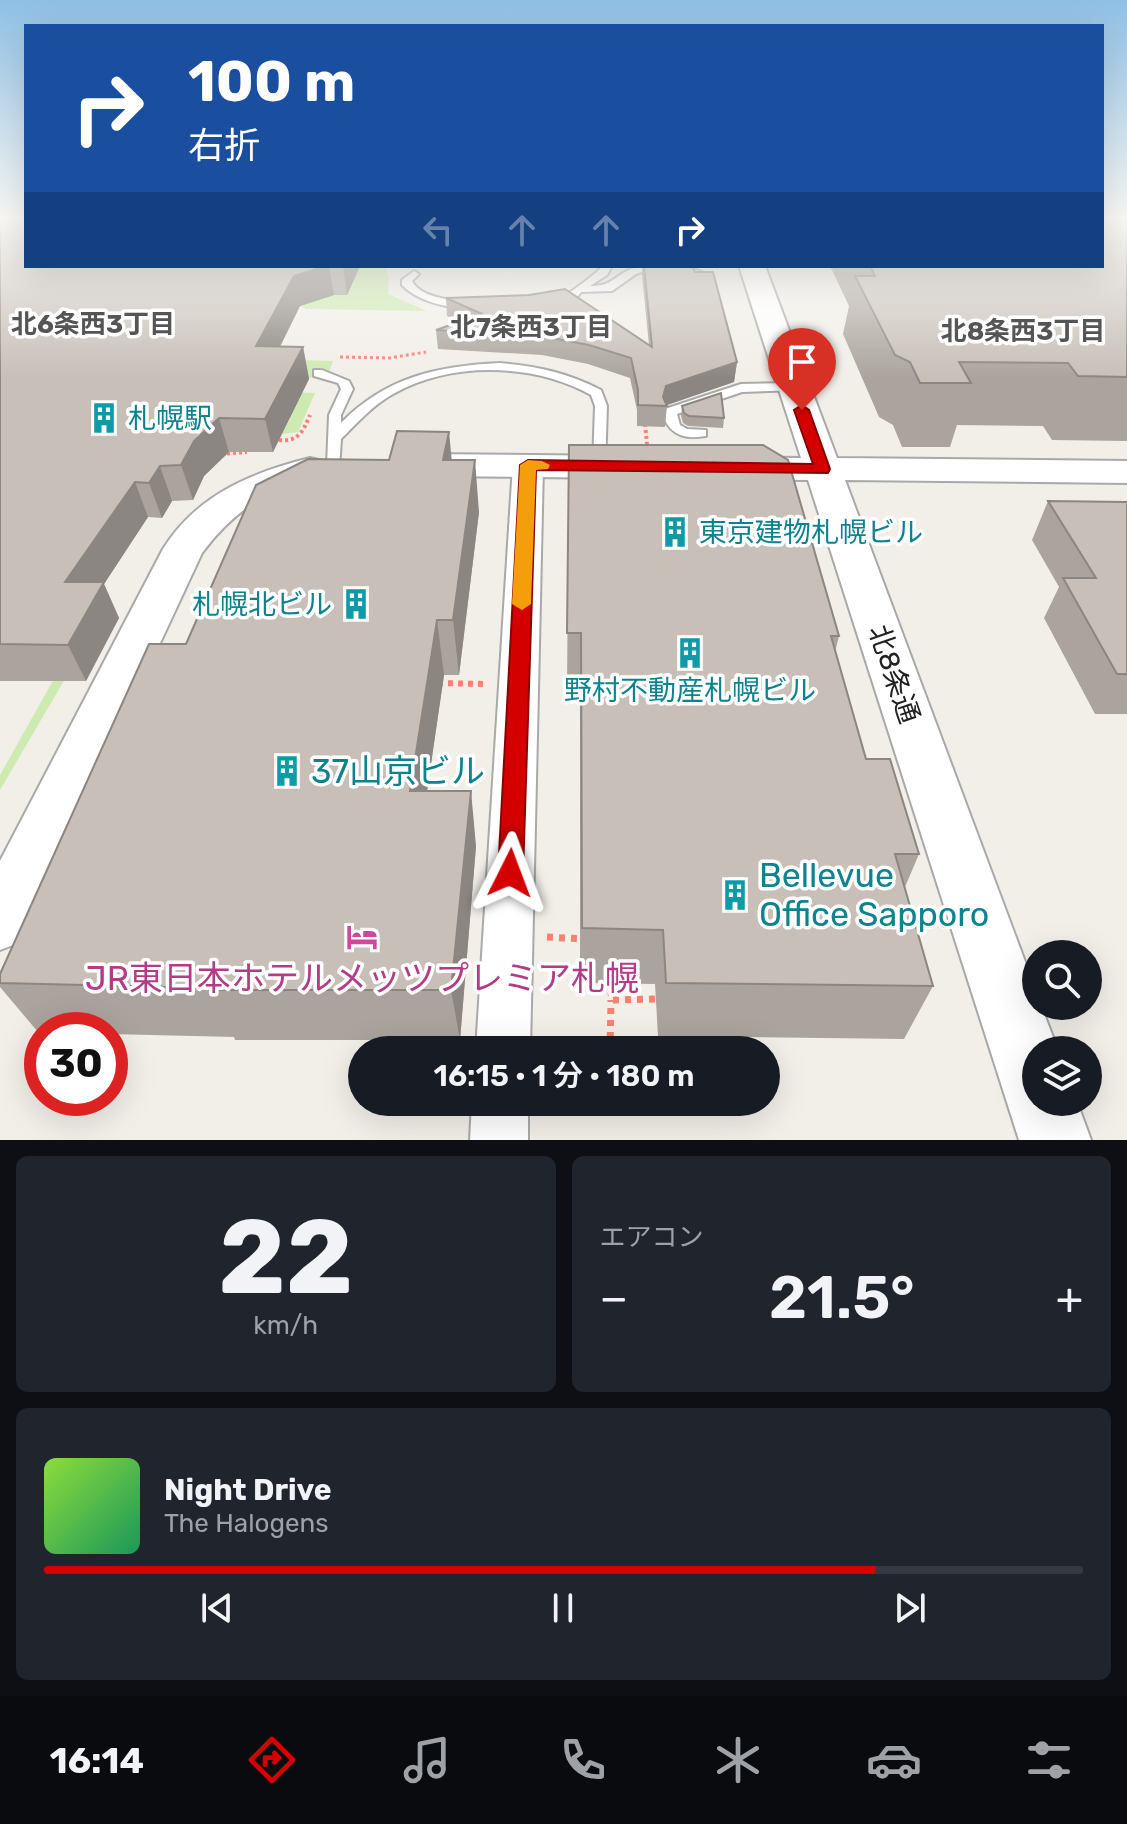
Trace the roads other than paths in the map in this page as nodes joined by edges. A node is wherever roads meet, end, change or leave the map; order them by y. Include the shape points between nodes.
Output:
1 (412, 272) edge
2 (603, 272) edge
3 (632, 272) edge
4 (694, 272) edge
5 (754, 272) edge
6 (701, 285) edge
7 (577, 289) junction
8 (542, 303) edge
9 (481, 305) edge
10 (318, 373) dead end
11 (794, 387) junction
12 (702, 450) joint
13 (356, 458) junction
14 (528, 465) junction
15 (600, 466) junction
16 (660, 467) edge
17 (822, 469) junction
18 (1127, 472) edge
19 (0, 922) edge
20 (503, 1036) edge
21 (1022, 1043) edge
22 (500, 1116) edge
23 (1047, 1116) edge
24 (499, 1140) edge
25 (1055, 1140) edge

1 - 9 lane via 407,285 415,291 438,301
2 - 7 lane
3 - 7 lane via 603,290
4 - 6 lane
5 - 11 street, 北8条通
7 - 8 lane via 568,301
10 - 13 lane via 343,381 347,389 335,415
11 - 12 lane via 741,388 670,412 672,425
11 - 17 street, 北8条通
12 - 17 street
13 - 14 street
13 - 15 lane via 360,411 399,386 479,369 521,369 570,378 597,393
13 - 19 street via 287,474 241,493 218,508 192,537
14 - 15 street
14 - 20 street
15 - 16 street
17 - 18 street
17 - 21 street, 北8条通
22 - 24 street
23 - 25 street

